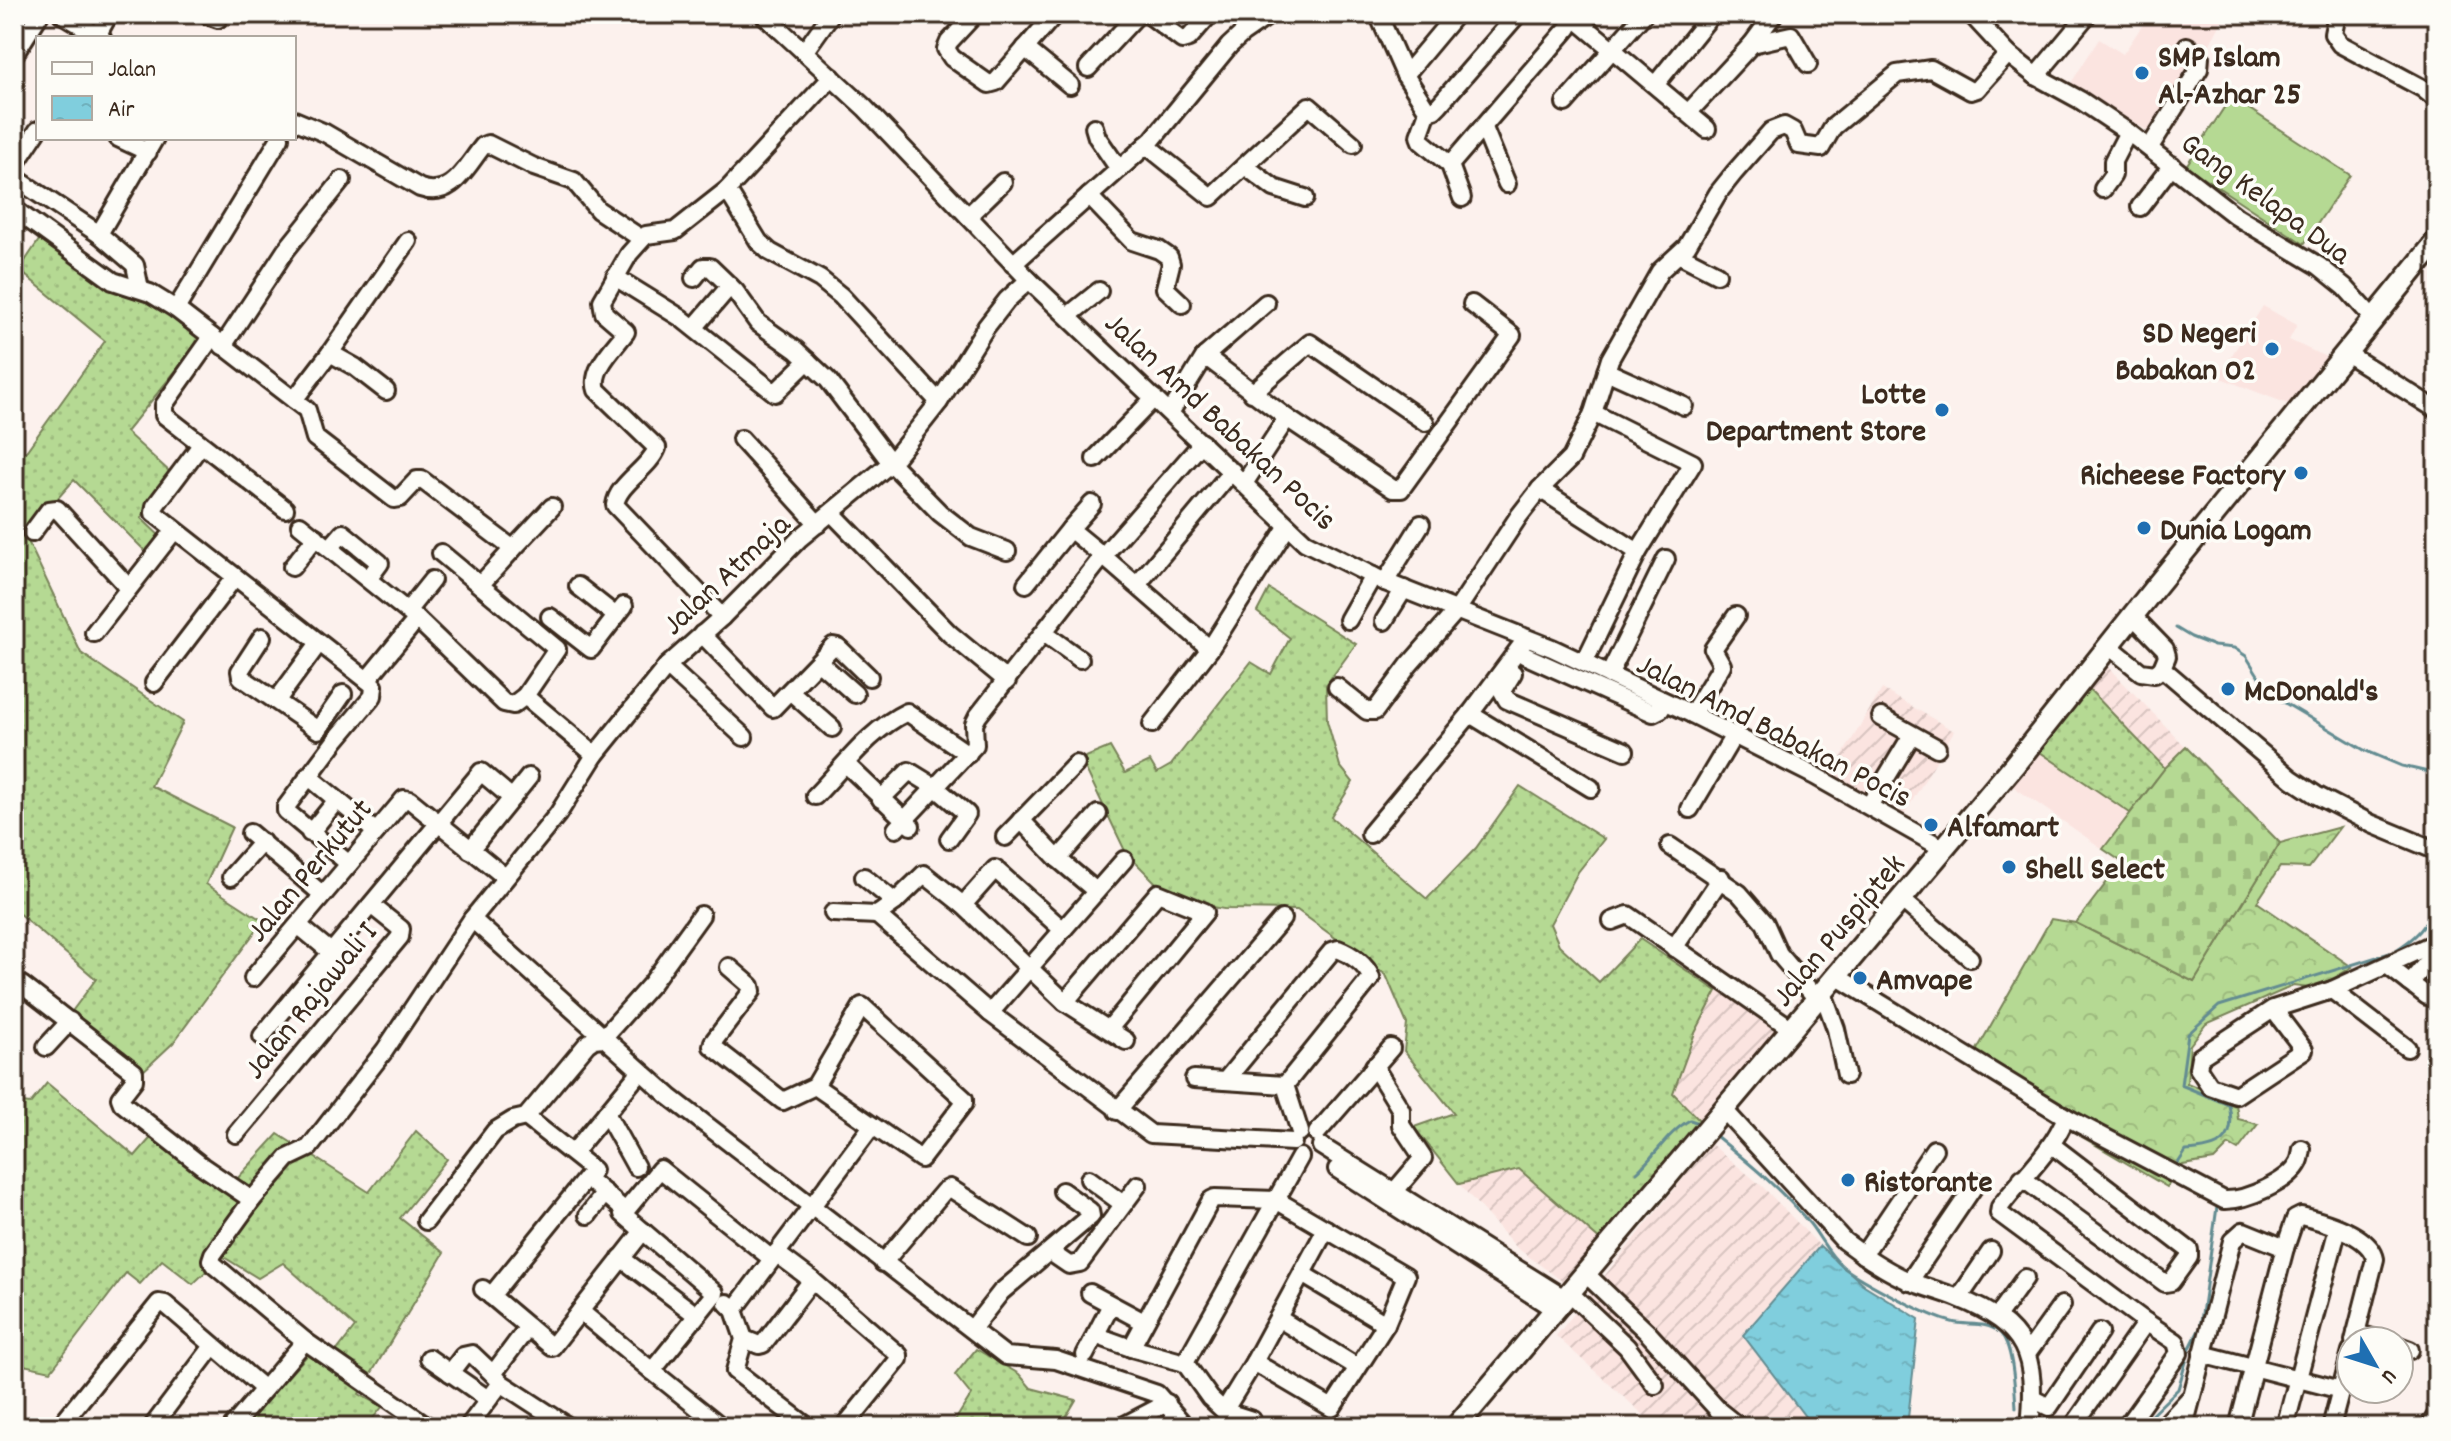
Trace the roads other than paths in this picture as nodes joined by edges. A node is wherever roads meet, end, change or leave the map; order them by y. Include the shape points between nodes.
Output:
1 (40, 14) edge
2 (62, 14) edge
3 (109, 14) edge
4 (763, 14) edge
5 (831, 14) edge
6 (975, 14) edge
7 (1055, 14) edge
8 (1138, 14) edge
9 (1148, 14) edge
10 (1210, 14) edge
11 (1271, 14) edge
12 (1378, 14) edge
13 (1456, 14) edge
14 (1518, 14) edge
15 (1644, 14) edge
16 (1712, 14) edge
17 (1774, 14) edge
18 (1782, 14) edge
19 (1971, 14) edge
20 (2088, 14) edge
21 (2337, 14) edge
22 (1573, 15) edge
23 (1791, 35) junction
24 (97, 36) edge
25 (99, 36) edge
26 (1752, 44) junction
27 (2187, 46) dead end
28 (1025, 48) junction
29 (1612, 50) junction
30 (804, 52) junction
31 (2008, 54) junction
32 (14, 55) edge
33 (1808, 64) dead end
34 (1088, 68) dead end
35 (1405, 75) junction
36 (2036, 76) junction
37 (832, 77) junction
38 (1070, 85) dead end
39 (1655, 85) junction
40 (2437, 100) edge
41 (1565, 103) dead end
42 (1428, 111) junction
43 (1688, 113) junction
44 (296, 121) edge
45 (1094, 127) dead end
46 (1484, 128) junction
47 (1707, 129) dead end
48 (2128, 132) junction
49 (36, 133) edge
50 (128, 140) edge
51 (279, 140) edge
52 (1353, 144) dead end
53 (152, 145) edge
54 (1146, 145) junction
55 (2150, 147) junction
56 (1450, 165) junction
57 (2172, 165) junction
58 (14, 166) edge
59 (1245, 166) junction
60 (1119, 169) junction
61 (14, 177) edge
62 (342, 180) dead end
63 (1003, 182) dead end
64 (1507, 184) dead end
65 (2103, 189) dead end
66 (727, 190) junction
67 (1089, 196) junction
68 (1305, 198) dead end
69 (1462, 198) dead end
70 (2140, 207) dead end
71 (14, 209) edge
72 (968, 216) junction
73 (99, 234) junction
74 (642, 239) junction
75 (408, 241) dead end
76 (2437, 241) edge
77 (1680, 255) junction
78 (1013, 264) junction
79 (1717, 274) dead end
80 (615, 277) junction
81 (694, 278) dead end
82 (1029, 280) junction
83 (730, 286) junction
84 (140, 289) junction
85 (1099, 291) dead end
86 (1266, 303) dead end
87 (1182, 304) dead end
88 (1472, 304) dead end
89 (176, 309) junction
90 (1068, 316) junction
91 (2373, 318) junction
92 (694, 328) junction
93 (217, 342) junction
94 (330, 353) junction
95 (2346, 353) junction
96 (1205, 356) junction
97 (808, 361) junction
98 (1606, 371) junction
99 (386, 391) dead end
100 (1252, 393) junction
101 (1154, 398) junction
102 (294, 400) junction
103 (939, 402) junction
104 (1684, 406) dead end
105 (2437, 410) edge
106 (1170, 413) junction
107 (1593, 413) junction
108 (1287, 418) junction
109 (1425, 422) dead end
110 (741, 439) dead end
111 (1202, 443) junction
112 (201, 445) junction
113 (1095, 459) dead end
114 (891, 463) junction
115 (1238, 476) junction
116 (1540, 489) junction
117 (1092, 504) dead end
118 (552, 507) dead end
119 (285, 509) dead end
120 (825, 519) junction
121 (1421, 524) dead end
122 (300, 525) dead end
123 (1287, 527) junction
124 (1070, 529) junction
125 (174, 531) junction
126 (32, 533) dead end
127 (316, 537) junction
128 (512, 550) junction
129 (1007, 551) dead end
130 (1638, 552) junction
131 (441, 553) dead end
132 (1103, 556) junction
133 (1666, 559) dead end
134 (292, 567) dead end
135 (234, 578) junction
136 (1379, 579) junction
137 (432, 580) dead end
138 (1026, 584) dead end
139 (480, 585) junction
140 (1137, 585) junction
141 (578, 586) dead end
142 (129, 588) junction
143 (1404, 589) junction
144 (1457, 610) junction
145 (412, 614) junction
146 (1736, 616) dead end
147 (2133, 616) junction
148 (550, 617) dead end
149 (722, 617) junction
150 (1348, 620) dead end
151 (1384, 621) dead end
152 (94, 633) dead end
153 (571, 633) junction
154 (1044, 633) junction
155 (702, 634) junction
156 (262, 637) dead end
157 (319, 643) junction
158 (1527, 645) junction
159 (2109, 646) junction
160 (557, 649) junction
161 (1210, 649) junction
162 (1080, 659) dead end
163 (819, 662) junction
164 (1584, 663) junction
165 (667, 666) junction
166 (2162, 668) junction
167 (1609, 675) junction
168 (869, 677) dead end
169 (367, 680) junction
170 (1007, 681) junction
171 (154, 683) dead end
172 (1337, 687) dead end
173 (790, 691) junction
174 (343, 694) dead end
175 (855, 694) dead end
176 (525, 696) junction
177 (277, 700) junction
178 (1664, 702) junction
179 (1470, 714) junction
180 (1692, 714) junction
181 (1881, 717) dead end
182 (1152, 724) dead end
183 (832, 728) dead end
184 (1734, 735) junction
185 (1912, 735) junction
186 (744, 737) dead end
187 (1937, 748) dead end
188 (1625, 751) dead end
189 (968, 754) junction
190 (595, 755) junction
191 (846, 764) junction
192 (1076, 764) dead end
193 (308, 776) junction
194 (529, 777) dead end
195 (935, 787) junction
196 (1591, 788) dead end
197 (815, 796) dead end
198 (512, 798) junction
199 (881, 799) junction
200 (337, 800) junction
201 (1869, 806) junction
202 (1690, 809) dead end
203 (1098, 814) dead end
204 (1021, 820) junction
205 (438, 824) junction
206 (376, 832) junction
207 (310, 833) junction
208 (1370, 834) dead end
209 (1005, 837) dead end
210 (949, 839) dead end
211 (1670, 846) dead end
212 (1944, 849) junction
213 (470, 850) junction
214 (2437, 851) edge
215 (1058, 859) junction
216 (1124, 860) dead end
217 (349, 864) junction
218 (231, 877) dead end
219 (505, 877) junction
220 (864, 877) dead end
221 (1721, 878) junction
222 (1096, 891) junction
223 (323, 895) junction
224 (1902, 900) junction
225 (895, 902) junction
226 (371, 905) junction
227 (963, 905) junction
228 (833, 913) dead end
229 (701, 915) dead end
230 (877, 915) junction
231 (472, 919) junction
232 (1282, 919) dead end
233 (1612, 921) dead end
234 (298, 925) junction
235 (1063, 930) junction
236 (2437, 942) edge
237 (1674, 948) junction
238 (2437, 951) edge
239 (332, 953) junction
240 (1970, 958) dead end
241 (2388, 966) junction
242 (729, 967) dead end
243 (1028, 969) junction
244 (1836, 976) junction
245 (253, 978) dead end
246 (2410, 983) junction
247 (22, 985) dead end
248 (2332, 990) junction
249 (1820, 996) junction
250 (2427, 996) dead end
251 (1065, 1002) junction
252 (2273, 1009) junction
253 (990, 1013) junction
254 (70, 1021) junction
255 (1109, 1029) junction
256 (1792, 1029) junction
257 (262, 1036) dead end
258 (603, 1038) junction
259 (1126, 1041) dead end
260 (46, 1047) dead end
261 (1391, 1048) dead end
262 (2407, 1048) dead end
263 (1374, 1066) junction
264 (640, 1072) junction
265 (1846, 1075) dead end
266 (1194, 1079) dead end
267 (1225, 1081) junction
268 (1285, 1085) junction
269 (815, 1086) junction
270 (1117, 1111) junction
271 (1725, 1111) junction
272 (606, 1113) junction
273 (526, 1117) junction
274 (2066, 1117) junction
275 (872, 1126) junction
276 (236, 1134) dead end
277 (1308, 1144) junction
278 (2052, 1145) junction
279 (1934, 1149) dead end
280 (2302, 1149) dead end
281 (573, 1153) junction
282 (636, 1167) dead end
283 (587, 1178) junction
284 (2022, 1178) junction
285 (1089, 1179) dead end
286 (1977, 1182) dead end
287 (1138, 1185) dead end
288 (1062, 1191) dead end
289 (1394, 1192) junction
290 (605, 1193) junction
291 (252, 1200) junction
292 (1276, 1200) junction
293 (1123, 1204) junction
294 (811, 1208) junction
295 (625, 1211) junction
296 (588, 1215) dead end
297 (426, 1221) dead end
298 (2338, 1228) junction
299 (1326, 1229) junction
300 (643, 1231) junction
301 (1447, 1232) junction
302 (1028, 1238) dead end
303 (2285, 1248) junction
304 (1991, 1251) dead end
305 (1050, 1252) junction
306 (1863, 1255) junction
307 (774, 1256) junction
308 (621, 1258) junction
309 (883, 1263) junction
310 (1302, 1274) junction
311 (1586, 1274) junction
312 (2025, 1278) dead end
313 (812, 1280) junction
314 (1909, 1282) junction
315 (715, 1293) junction
316 (1090, 1293) dead end
317 (1959, 1298) junction
318 (1563, 1300) junction
319 (1111, 1305) junction
320 (2062, 1305) dead end
321 (734, 1310) junction
322 (580, 1311) junction
323 (696, 1315) junction
324 (1997, 1317) junction
325 (1278, 1318) junction
326 (1144, 1322) junction
327 (2146, 1322) junction
328 (1386, 1324) junction
329 (2358, 1325) edge
330 (528, 1327) junction
331 (972, 1329) junction
332 (2100, 1332) dead end
333 (1095, 1335) junction
334 (744, 1339) junction
335 (305, 1341) junction
336 (213, 1346) junction
337 (1131, 1348) junction
338 (2027, 1354) junction
339 (2202, 1354) junction
340 (1085, 1355) dead end
341 (429, 1358) dead end
342 (1254, 1362) junction
343 (1185, 1363) junction
344 (1357, 1367) junction
345 (2253, 1367) junction
346 (652, 1371) junction
347 (450, 1373) junction
348 (497, 1378) junction
349 (2298, 1379) junction
350 (1655, 1385) dead end
351 (2335, 1388) edge
352 (264, 1389) junction
353 (2191, 1396) junction
354 (488, 1399) junction
355 (2033, 1399) junction
356 (1167, 1403) junction
357 (2337, 1405) edge
358 (1224, 1411) junction
359 (2437, 1414) edge
360 (1252, 1420) dead end
361 (410, 1422) edge
362 (2076, 1422) dead end
363 (718, 1424) dead end
364 (59, 1427) edge
365 (152, 1427) edge
366 (232, 1427) edge
367 (429, 1427) edge
368 (468, 1427) edge
369 (569, 1427) edge
370 (808, 1427) edge
371 (844, 1427) edge
372 (1121, 1427) edge
373 (1186, 1427) edge
374 (1456, 1427) edge
375 (1739, 1427) edge
376 (2030, 1427) edge
377 (2126, 1427) edge
378 (2163, 1427) edge
379 (2184, 1427) edge
380 (2238, 1427) edge
381 (2285, 1427) edge
382 (2331, 1427) edge
383 (2429, 1427) edge

1 - 32 street
2 - 24 street
3 - 25 street
4 - 30 street, Jalan Amd Babakan Pocis
5 - 30 street
6 - 28 street via 946,49 980,80 996,82
7 - 28 street
8 - 34 street
9 - 10 street via 1182,40
11 - 54 street via 1229,46
12 - 35 street
13 - 35 street
14 - 42 street
15 - 29 street
16 - 39 street
17 - 26 street
18 - 23 street
19 - 31 street, Gang Kelapa Dua
20 - 36 street
21 - 40 street via 2333,34 2340,44
22 - 29 street
22 - 46 street via 1568,28
23 - 26 street
23 - 33 street
26 - 43 street
27 - 55 street via 2200,57 2199,69
28 - 38 street
29 - 39 street
29 - 41 street
30 - 37 street, Jalan Amd Babakan Pocis
31 - 36 street, Gang Kelapa Dua
31 - 77 street via 1971,91 1931,69 1897,74 1833,127 1821,148 1803,147 1793,131 1776,127 1725,183
35 - 42 street
36 - 48 street, Gang Kelapa Dua
37 - 66 street
37 - 72 street, Jalan Amd Babakan Pocis
39 - 43 street
42 - 56 street via 1421,141
43 - 47 street
44 - 74 street via 435,193 447,189 488,144 574,181 598,210
45 - 60 street
46 - 56 street
46 - 64 street
48 - 55 street, Gang Kelapa Dua
48 - 65 street
49 - 58 street
50 - 53 street
51 - 89 street
52 - 59 street via 1309,106
53 - 73 street
54 - 59 street via 1211,197
54 - 60 street
55 - 57 street, Gang Kelapa Dua
56 - 69 street
57 - 70 street
57 - 91 street, Gang Kelapa Dua via 2237,217 2319,266
59 - 68 street via 1274,188
60 - 67 street
61 - 73 street
62 - 93 street
63 - 72 street
66 - 74 street via 675,231
66 - 103 street via 759,242 841,296
67 - 78 street
67 - 87 street via 1132,241 1169,257 1165,288
71 - 84 street via 113,281
72 - 78 street, Jalan Amd Babakan Pocis
73 - 84 street via 135,265
74 - 80 street
75 - 94 street
76 - 91 main road, Jalan Puspiptek
77 - 79 street
77 - 98 street via 1660,271
78 - 82 street, Jalan Amd Babakan Pocis
80 - 92 street
80 - 149 street via 601,308 626,332 594,381 657,448 615,505
81 - 83 street via 706,265
82 - 90 street, Jalan Amd Babakan Pocis
82 - 103 street, Jalan Atmaja via 986,327
83 - 92 street
83 - 97 street via 758,323
84 - 89 street
85 - 90 street
86 - 96 street
88 - 108 street via 1512,335 1401,489 1393,489
89 - 93 street
90 - 101 street, Jalan Amd Babakan Pocis
91 - 95 main road, Jalan Puspiptek
92 - 97 street via 775,393
93 - 102 street
93 - 112 street via 163,410
94 - 99 street
94 - 102 street
95 - 105 street
95 - 147 main road, Jalan Puspiptek
96 - 100 street
96 - 106 street
97 - 114 street
98 - 104 street
98 - 107 street
100 - 108 street
100 - 109 street via 1311,344
101 - 106 street, Jalan Amd Babakan Pocis
101 - 113 street
102 - 128 street via 310,414 315,438 394,499 422,480
103 - 114 street, Jalan Atmaja
106 - 111 street, Jalan Amd Babakan Pocis
107 - 116 street via 1571,458
107 - 130 street via 1693,462
108 - 115 street
110 - 120 street
111 - 115 street, Jalan Amd Babakan Pocis
111 - 132 street
112 - 119 street
112 - 125 street via 154,510
114 - 120 street, Jalan Atmaja
114 - 129 street via 971,537
115 - 123 street, Jalan Amd Babakan Pocis
115 - 140 street
116 - 130 street
116 - 144 street
117 - 124 street
118 - 128 street
120 - 149 street, Jalan Atmaja
120 - 170 street
121 - 136 street
122 - 127 street
123 - 136 street, Jalan Amd Babakan Pocis via 1322,552
123 - 161 street
124 - 132 street
124 - 138 street
125 - 135 street
125 - 142 street
126 - 142 street via 49,510 57,509
127 - 134 street
127 - 145 street
128 - 139 street
130 - 164 street
131 - 139 street
132 - 140 street
132 - 154 street
133 - 167 street
135 - 157 street
135 - 171 street
136 - 143 street, Jalan Amd Babakan Pocis
136 - 150 street
137 - 145 street
139 - 160 street
140 - 161 street
141 - 153 street via 620,611 591,649
142 - 152 street
143 - 144 street, Jalan Amd Babakan Pocis
143 - 151 street
144 - 158 street, Jalan Amd Babakan Pocis
144 - 172 street via 1375,711 1367,711
145 - 169 street
145 - 176 street via 504,703 513,705
146 - 180 street via 1713,649 1722,665
147 - 159 main road, Jalan Puspiptek
147 - 166 street via 2165,649
148 - 153 street
149 - 155 street, Jalan Atmaja
153 - 160 street
154 - 162 street
154 - 170 street
155 - 165 street, Jalan Atmaja
155 - 173 street via 768,705 778,705
156 - 177 street via 239,675
157 - 169 street
157 - 177 street
158 - 164 street, Jalan Amd Babakan Pocis
158 - 178 street via 1653,713
158 - 179 street
158 - 188 street via 1502,691 1506,699
159 - 166 street via 2141,672 2155,674
159 - 212 main road, Jalan Puspiptek
160 - 176 street
161 - 182 street
163 - 168 street via 836,646
163 - 173 street
163 - 175 street
164 - 167 street, Jalan Amd Babakan Pocis
165 - 186 street
165 - 190 street, Jalan Atmaja
166 - 214 street via 2316,795
167 - 178 street, Jalan Amd Babakan Pocis
169 - 193 street via 374,686 373,696
170 - 189 street via 975,721 976,740
173 - 183 street
174 - 177 street via 318,730
176 - 190 street
178 - 180 street, Jalan Amd Babakan Pocis
179 - 196 street
179 - 208 street
180 - 184 street, Jalan Amd Babakan Pocis
181 - 185 street
184 - 201 street, Jalan Amd Babakan Pocis
184 - 202 street
185 - 187 street
185 - 201 street
189 - 191 street via 907,712 860,746
189 - 195 street
190 - 219 street, Jalan Atmaja via 558,814
191 - 197 street
191 - 199 street
192 - 204 street
193 - 200 street
193 - 207 street via 286,811
194 - 198 street
195 - 199 street via 908,771
195 - 199 street via 904,825
195 - 210 street via 967,814
198 - 205 street via 475,768
198 - 213 street
200 - 206 street
200 - 207 street
201 - 212 street, Jalan Amd Babakan Pocis
203 - 215 street
204 - 209 street
204 - 215 street
205 - 206 street, Jalan Perkutut via 407,799
205 - 213 street
205 - 226 street
206 - 217 street, Jalan Perkutut
207 - 217 street
211 - 221 street
212 - 224 main road, Jalan Puspiptek
213 - 219 street
215 - 222 street
216 - 222 street
217 - 223 street, Jalan Perkutut
218 - 223 street via 256,837
219 - 231 street, Jalan Atmaja
220 - 225 street
221 - 237 street
221 - 249 street via 1765,923 1779,954
222 - 235 street
223 - 234 street, Jalan Perkutut
224 - 240 street
224 - 244 main road, Jalan Puspiptek
225 - 227 street via 924,874
225 - 230 street
226 - 239 street
226 - 276 street, Jalan Rajawali I via 401,929 400,937
227 - 235 street via 995,869
227 - 243 street
228 - 230 street
229 - 258 street via 652,983
230 - 253 street
231 - 258 street
231 - 291 street, Jalan Atmaja via 385,1050 309,1148 288,1158
232 - 270 street
233 - 237 street via 1628,915
234 - 239 street
234 - 245 street, Jalan Perkutut
235 - 243 street
236 - 241 street
237 - 256 street
238 - 246 street
239 - 257 street
241 - 246 street
241 - 248 street
242 - 269 street via 752,991 713,1048 784,1101
243 - 251 street
243 - 253 street
244 - 249 main road, Jalan Puspiptek
244 - 274 street
246 - 250 street
247 - 254 street
248 - 252 street
248 - 262 street
249 - 256 main road, Jalan Puspiptek
249 - 265 street via 1836,1029
251 - 255 street
251 - 255 street via 1158,893 1205,912
252 - 252 street via 2200,1057 2198,1068 2210,1086 2236,1095 2304,1050
253 - 270 street
254 - 260 street
254 - 291 street via 134,1072 122,1103
255 - 259 street
256 - 271 main road, Jalan Puspiptek
258 - 264 street
258 - 273 street via 587,1044
261 - 263 street
263 - 277 street
263 - 289 street via 1423,1158
264 - 272 street
264 - 294 street
266 - 267 street
267 - 268 street
267 - 268 street via 1332,951 1343,951 1371,978
268 - 277 street
269 - 275 street
269 - 275 street via 862,1006 964,1099 921,1159
270 - 277 street via 1156,1136
271 - 306 street via 1844,1241
271 - 311 main road, Jalan Puspiptek
272 - 281 street
272 - 282 street
273 - 281 street
273 - 297 street via 495,1131
274 - 278 street
274 - 280 street via 2224,1200 2288,1175
275 - 294 street
277 - 289 street
277 - 292 street
277 - 301 street
278 - 284 street
278 - 284 street via 2189,1250 2170,1284
279 - 306 street
281 - 283 street via 593,1169
283 - 290 street
283 - 330 street via 487,1293
284 - 327 street via 2000,1207 2000,1216
285 - 293 street
286 - 314 street
287 - 293 street
288 - 305 street via 1091,1214
289 - 301 street
290 - 295 street
290 - 296 street
291 - 335 street, Jalan Atmaja via 211,1260
292 - 299 street
292 - 326 street via 1211,1200
292 - 343 street
293 - 305 street via 1080,1263 1069,1265
294 - 307 street
294 - 309 street
295 - 300 street
295 - 307 street via 660,1169
298 - 303 street via 2301,1216 2295,1219
298 - 329 street via 2368,1244 2375,1259
298 - 349 street
299 - 310 street
299 - 328 street via 1406,1276
300 - 308 street
300 - 315 street
301 - 318 street
302 - 309 street via 950,1188
303 - 339 street via 2243,1231 2232,1241
303 - 345 street
304 - 317 street
305 - 331 street via 1001,1292
306 - 314 street
307 - 313 street
307 - 321 street
308 - 322 street
308 - 323 street
309 - 331 street
310 - 325 street
310 - 328 street
311 - 318 main road, Jalan Puspiptek
311 - 375 street
312 - 324 street
313 - 334 street via 760,1346
313 - 371 street via 899,1357
314 - 317 street
315 - 321 street
315 - 323 street
316 - 319 street
317 - 324 street
318 - 350 street via 1627,1347
318 - 374 main road, Jalan Puspiptek
319 - 326 street
319 - 333 street
320 - 338 street
321 - 334 street
322 - 330 street via 552,1347
322 - 346 street
323 - 346 street
324 - 338 street via 2015,1331
325 - 342 street
325 - 344 street
326 - 337 street
327 - 362 street
327 - 377 street via 2176,1342 2179,1353
328 - 344 street
330 - 348 street
331 - 356 street via 1008,1357 1067,1363 1157,1394
332 - 355 street via 2049,1407
333 - 337 street
333 - 340 street
334 - 370 street via 735,1371
335 - 352 street
335 - 361 street
336 - 352 street
336 - 364 street via 159,1303
336 - 365 street
337 - 343 street
338 - 355 street
339 - 345 street
339 - 353 street
341 - 347 street
342 - 344 street via 1329,1408
342 - 358 street
343 - 358 street
345 - 349 street
345 - 380 street
346 - 363 street
347 - 348 street via 472,1354
347 - 354 street
348 - 354 street
348 - 369 street
349 - 351 street
349 - 381 street
352 - 366 street
353 - 378 street
353 - 379 street
354 - 368 street
355 - 376 street
356 - 372 street
356 - 373 street
357 - 382 street
358 - 360 street
359 - 383 street
361 - 367 street

